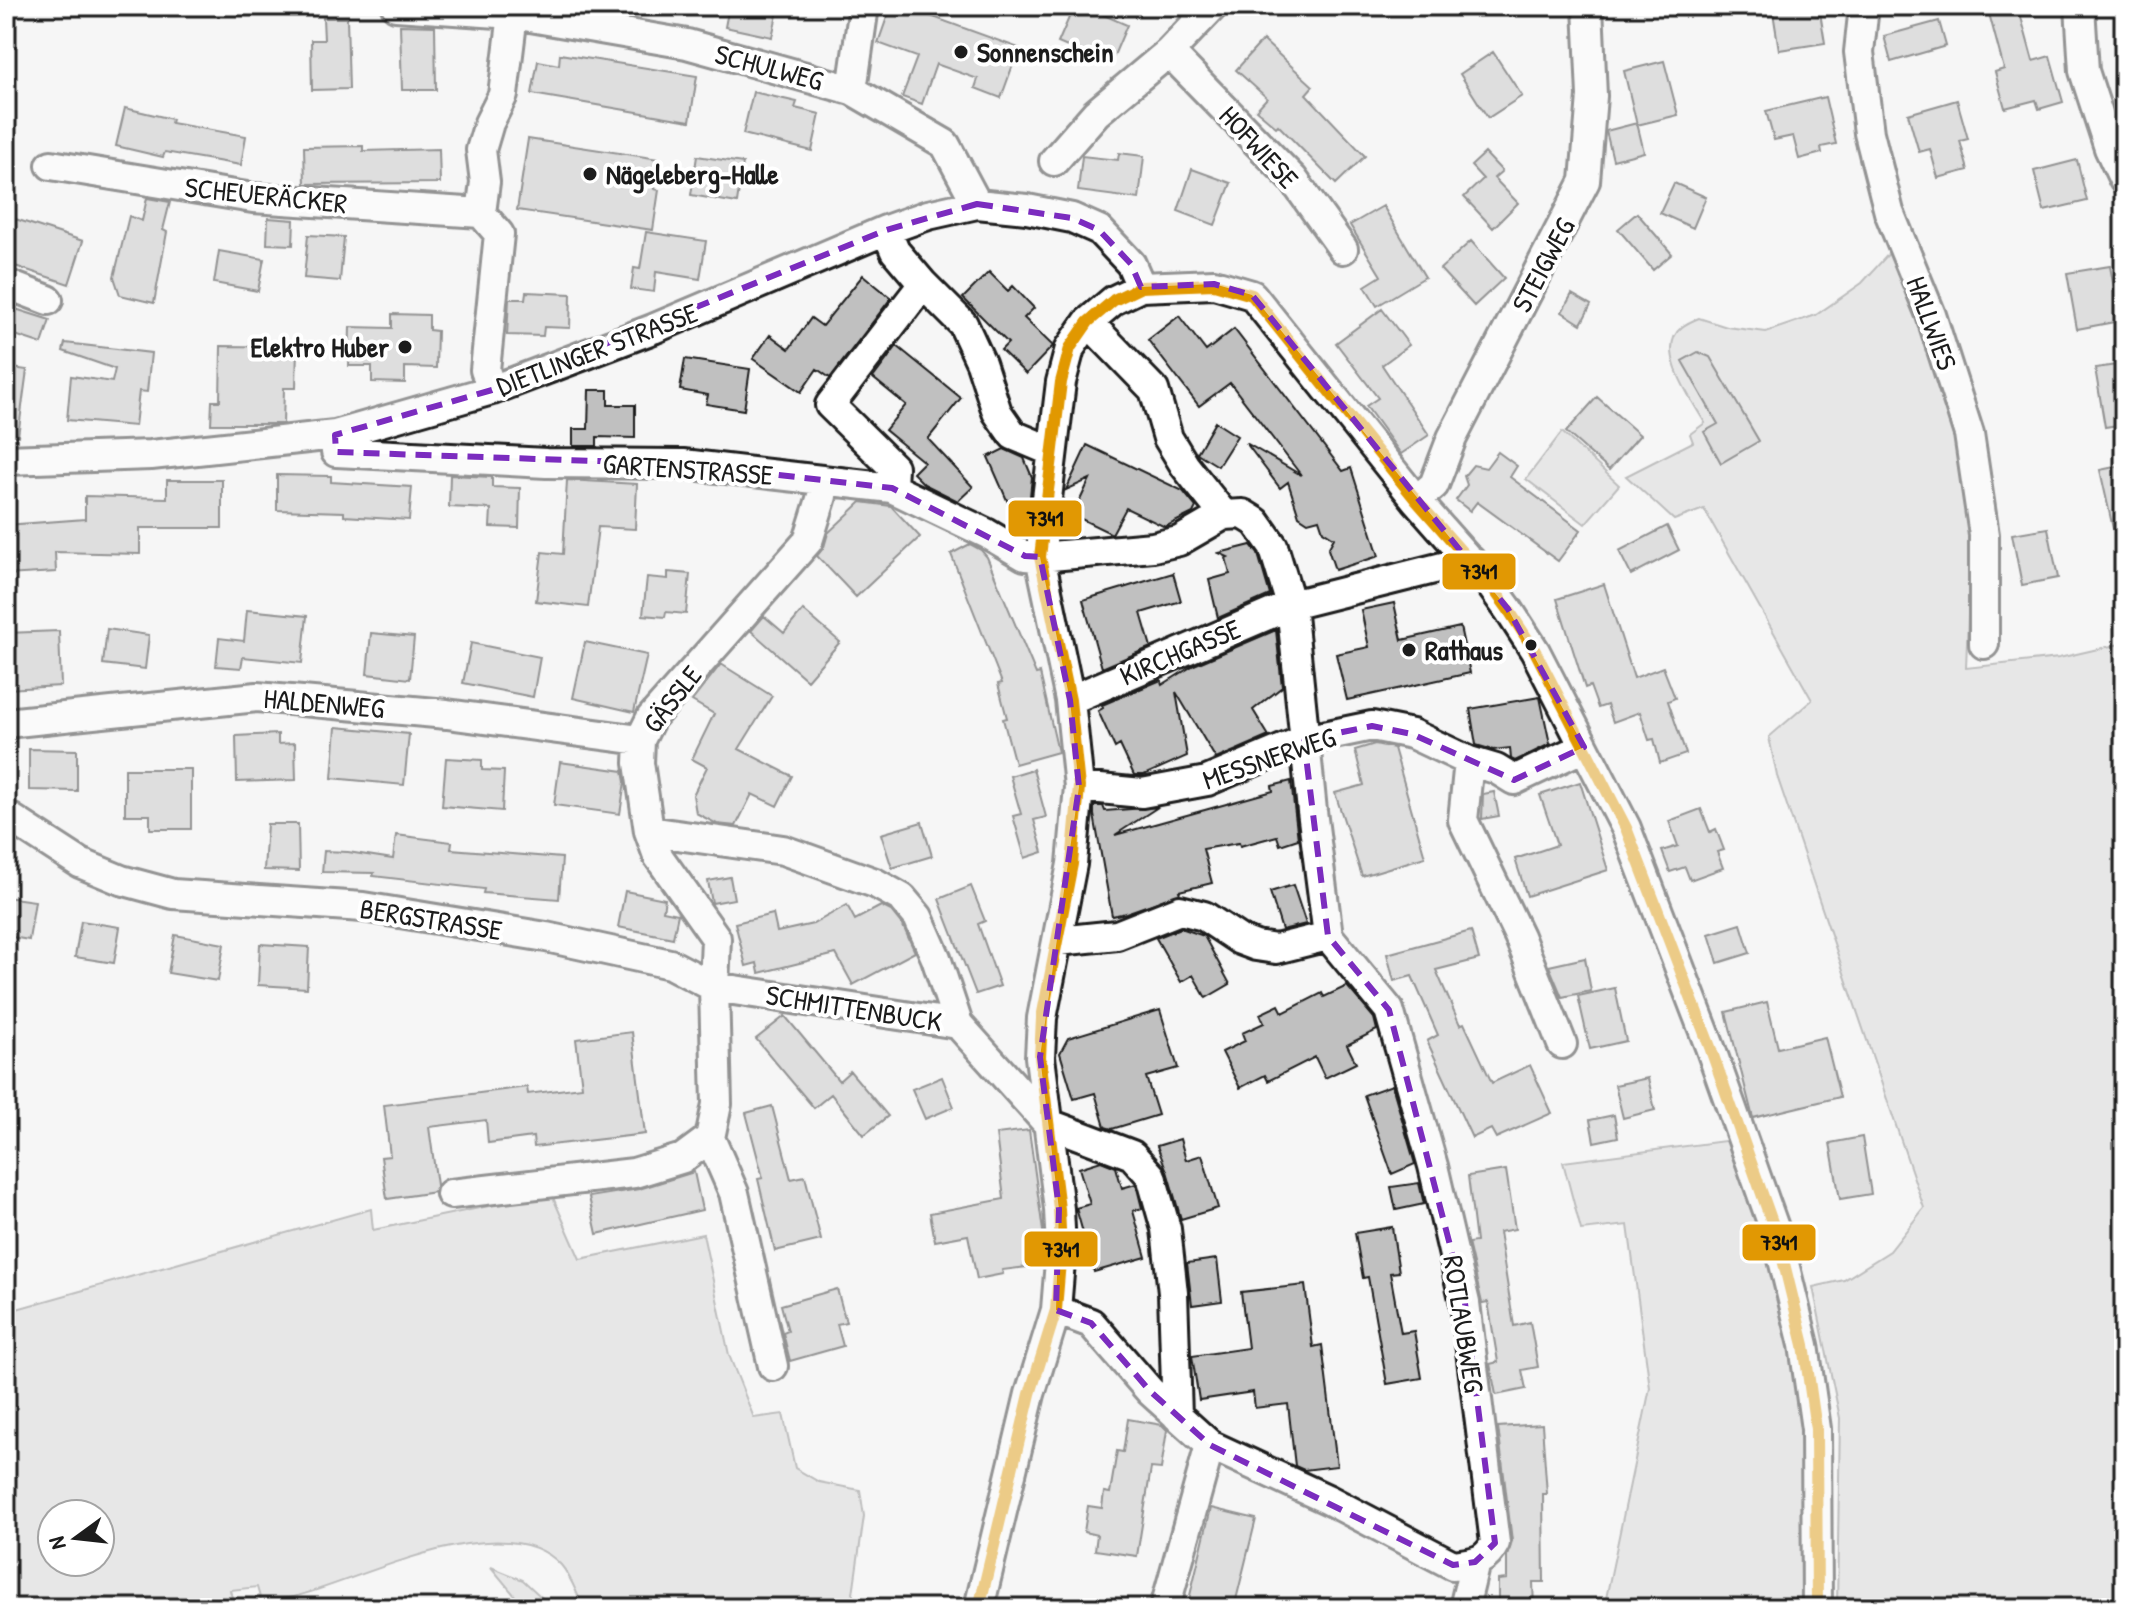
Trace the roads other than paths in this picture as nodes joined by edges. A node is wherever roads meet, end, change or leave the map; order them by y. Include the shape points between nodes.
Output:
1 (396, 6) edge
2 (864, 6) edge
3 (1213, 6) edge
4 (1588, 6) edge
5 (1864, 6) edge
6 (2080, 6) edge
7 (513, 14) junction
8 (1169, 52) junction
9 (852, 90) junction
10 (1054, 161) dead end
11 (51, 165) dead end
12 (2124, 180) edge
13 (977, 204) junction
14 (481, 213) junction
15 (886, 230) junction
16 (1343, 249) dead end
17 (6, 284) edge
18 (923, 284) junction
19 (1141, 287) junction
20 (48, 300) dead end
21 (1088, 322) junction
22 (492, 390) junction
23 (335, 435) junction
24 (1051, 451) junction
25 (6, 460) edge
26 (823, 480) junction
27 (892, 488) junction
28 (1416, 500) junction
29 (1224, 515) junction
30 (1040, 557) junction
31 (1470, 560) junction
32 (1291, 605) junction
33 (1984, 644) dead end
34 (1070, 700) junction
35 (6, 723) edge
36 (640, 740) junction
37 (1304, 740) junction
38 (1584, 747) junction
39 (1469, 761) junction
40 (1079, 787) junction
41 (7, 818) edge
42 (649, 831) junction
43 (1328, 936) junction
44 (1058, 941) junction
45 (714, 987) junction
46 (958, 1024) junction
47 (1562, 1044) dead end
48 (1047, 1123) junction
49 (710, 1138) junction
50 (451, 1194) dead end
51 (1056, 1310) junction
52 (773, 1366) dead end
53 (1177, 1416) junction
54 (1210, 1445) junction
55 (1475, 1562) junction
56 (979, 1608) edge
57 (1165, 1608) edge
58 (1464, 1608) edge
59 (1817, 1608) edge

1 - 7 street, SCHULWEG
2 - 9 street
3 - 8 street
4 - 28 street, STEIGWEG via 1592,96 1585,181 1464,413 1434,485
5 - 33 street, HALLWIES via 1859,52 1869,133 1889,212 1931,315 1969,434 1984,535
6 - 12 street via 2084,71
7 - 9 street, SCHULWEG via 687,44
7 - 14 street via 503,95 481,150
8 - 10 street via 1096,113
8 - 16 street, HOFWIESE via 1293,179
9 - 13 street, SCHULWEG via 945,144
11 - 14 street, SCHEUERÄCKER via 253,198
13 - 15 street, DIETLINGER STRASSE
13 - 19 street, DIETLINGER STRASSE via 1072,218 1099,230 1131,264
14 - 22 street via 499,234 485,370
15 - 18 street via 895,251
15 - 22 street, DIETLINGER STRASSE via 653,329
17 - 20 street
18 - 24 street via 963,324 997,412 1013,435
18 - 27 street via 830,405 893,467
19 - 21 street via 1114,300
19 - 28 street via 1214,284 1252,295
21 - 24 street via 1070,348
21 - 29 street via 1154,390 1168,438
22 - 23 street, DIETLINGER STRASSE
23 - 25 street, DIETLINGER STRASSE via 151,455
23 - 26 street, GARTENSTRASSE via 336,452 683,464
24 - 30 street
26 - 27 street, GARTENSTRASSE
26 - 36 street, GÄSSLE via 808,541 651,718
27 - 30 street, GARTENSTRASSE via 1025,556
28 - 31 street
29 - 30 street via 1179,541 1153,547
29 - 32 street via 1243,514 1256,522 1273,546
30 - 34 street
31 - 32 street, KIRCHGASSE
31 - 38 street via 1535,651
32 - 34 street, KIRCHGASSE
32 - 37 street
34 - 40 street
35 - 36 street, HALDENWEG via 257,697 447,714
36 - 42 street, GÄSSLE
37 - 39 street, MESSNERWEG via 1372,726 1412,734
37 - 40 street, MESSNERWEG via 1207,781 1142,793
37 - 43 street
38 - 39 street, MESSNERWEG via 1514,780
38 - 59 street via 1626,828 1778,1239 1804,1345 1816,1429
39 - 47 street via 1463,820 1519,936
40 - 44 street
41 - 45 street, BERGSTRASSE via 80,863 173,894 363,907 546,937 670,964
42 - 45 street, GÄSSLE via 658,856 716,938
42 - 46 street via 783,850 902,898 918,917
43 - 44 street via 1276,949 1256,946 1204,916 1180,910 1117,935
43 - 55 street, ROTLAUBWEG via 1389,1010 1433,1166 1465,1303 1495,1543 1489,1555
44 - 48 street via 1042,1018
45 - 46 street, SCHMITTENBUCK
45 - 49 street via 717,1104
46 - 48 street, SCHMITTENBUCK
48 - 51 street via 1061,1249
48 - 53 street via 1132,1155 1151,1176 1166,1229 1173,1293
49 - 50 street via 683,1158 634,1173
49 - 52 street via 734,1193
51 - 53 street via 1091,1323
51 - 56 street via 1030,1394
53 - 54 street
54 - 55 street via 1453,1565
54 - 57 street
55 - 58 street

